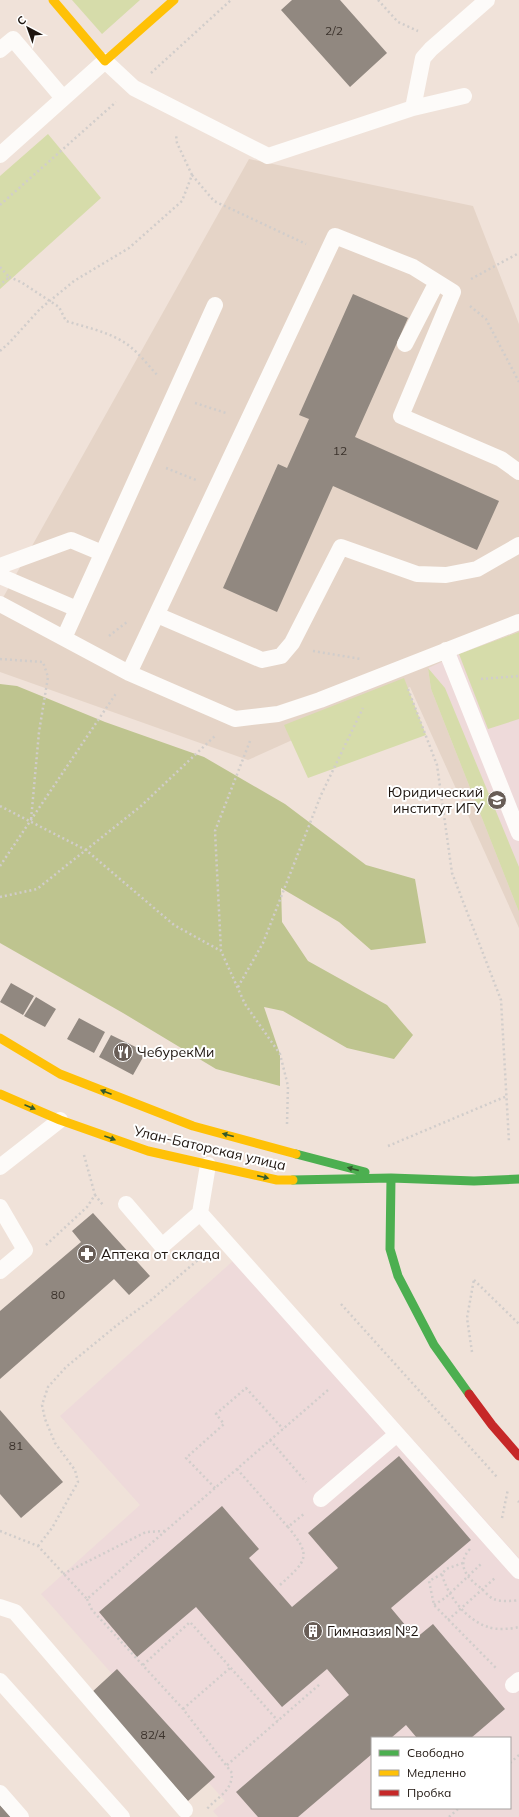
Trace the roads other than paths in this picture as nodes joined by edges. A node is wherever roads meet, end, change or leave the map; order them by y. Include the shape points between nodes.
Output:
1 (53, 0) edge
2 (174, 0) edge
3 (487, 0) edge
4 (0, 50) edge
5 (105, 61) junction
6 (464, 96) dead end
7 (63, 98) junction
8 (413, 108) junction
9 (0, 155) edge
10 (437, 282) junction
11 (215, 305) dead end
12 (405, 344) dead end
13 (519, 472) edge
14 (519, 545) edge
15 (102, 553) junction
16 (0, 566) edge
17 (0, 576) edge
18 (0, 604) edge
19 (77, 609) junction
20 (157, 615) junction
21 (519, 622) edge
22 (64, 638) junction
23 (446, 650) junction
24 (129, 672) junction
25 (519, 833) edge
26 (0, 1038) edge
27 (0, 1094) edge
28 (60, 1120) junction
29 (208, 1165) junction
30 (0, 1167) edge
31 (391, 1178) junction
32 (519, 1179) edge
33 (126, 1204) dead end
34 (0, 1206) edge
35 (200, 1213) junction
36 (0, 1271) edge
37 (397, 1434) junction
38 (519, 1456) edge
39 (321, 1499) road end
40 (519, 1571) edge
41 (0, 1607) edge
42 (0, 1681) edge
43 (0, 1793) edge
44 (185, 1810) dead end
45 (21, 1817) edge
46 (122, 1817) edge

1 - 5 street
2 - 5 street
3 - 8 lane via 424,58
4 - 7 lane via 12,39
5 - 7 lane
5 - 8 lane via 134,88 268,156
6 - 8 lane
7 - 9 lane
10 - 12 lane
10 - 13 lane via 453,292 401,416 501,458
10 - 20 lane via 413,267 334,236
11 - 15 lane
14 - 20 lane via 478,569 446,575 417,574 341,547 289,647 281,656 262,660
15 - 16 lane via 71,540
15 - 19 lane
17 - 19 lane
18 - 22 lane
19 - 22 lane
20 - 24 lane
21 - 23 lane
22 - 24 lane
23 - 24 lane via 278,714 235,719
23 - 25 lane
31 -> 26 street via 193,1126 60,1074
27 -> 28 street, Улан-Баторская улица
28 -> 29 street, Улан-Баторская улица via 148,1151
28 - 30 lane
29 -> 31 street, Улан-Баторская улица via 277,1180
29 - 35 lane
31 - 32 street, Улан-Баторская улица via 474,1181
31 - 38 street via 390,1249 398,1276 434,1345 492,1425
33 - 35 lane via 162,1246
34 - 36 lane via 25,1250
35 - 37 lane
37 - 39 lane
37 - 40 lane
41 - 44 lane via 15,1612
42 - 46 lane
43 - 45 lane

